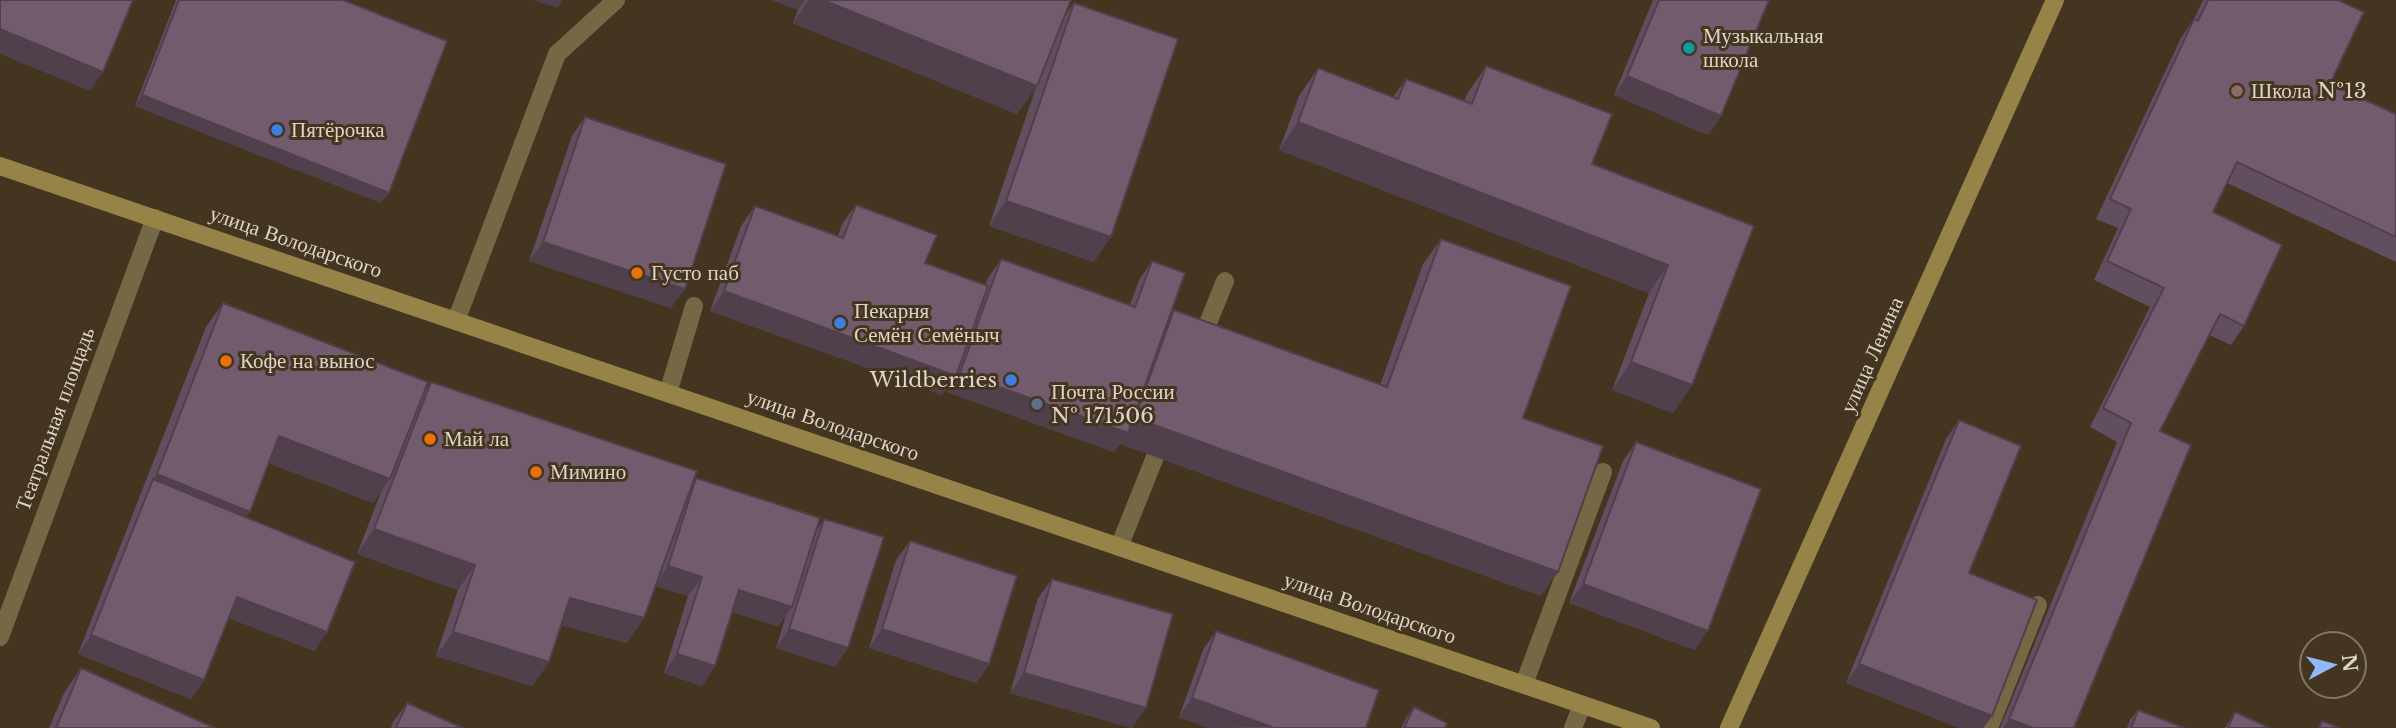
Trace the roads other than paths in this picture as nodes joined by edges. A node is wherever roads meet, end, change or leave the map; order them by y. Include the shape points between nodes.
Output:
1 (616, 0) edge
2 (2055, 0) edge
3 (0, 166) edge
4 (155, 218) junction
5 (1225, 281) dead end
6 (694, 306) dead end
7 (456, 321) junction
8 (1197, 349) edge
9 (668, 393) junction
10 (1155, 457) edge
11 (1603, 472) edge
12 (1119, 547) junction
13 (2038, 605) edge
14 (0, 636) edge
15 (1524, 684) junction
16 (1582, 705) junction
17 (1573, 728) edge
18 (1651, 728) edge
19 (1729, 728) edge
20 (1989, 728) edge

1 - 7 street via 557,54
2 - 19 main road, улица Ленина
3 - 4 main road, улица Володарского
4 - 7 main road, улица Володарского
4 - 14 street, Театральная площадь
5 - 8 street
6 - 9 street
7 - 9 main road, улица Володарского
9 - 12 main road, улица Володарского
10 - 12 street
11 - 15 street
12 - 15 main road, улица Володарского
13 - 20 street
15 - 16 main road, улица Володарского
16 - 17 street
16 - 18 main road, улица Володарского

